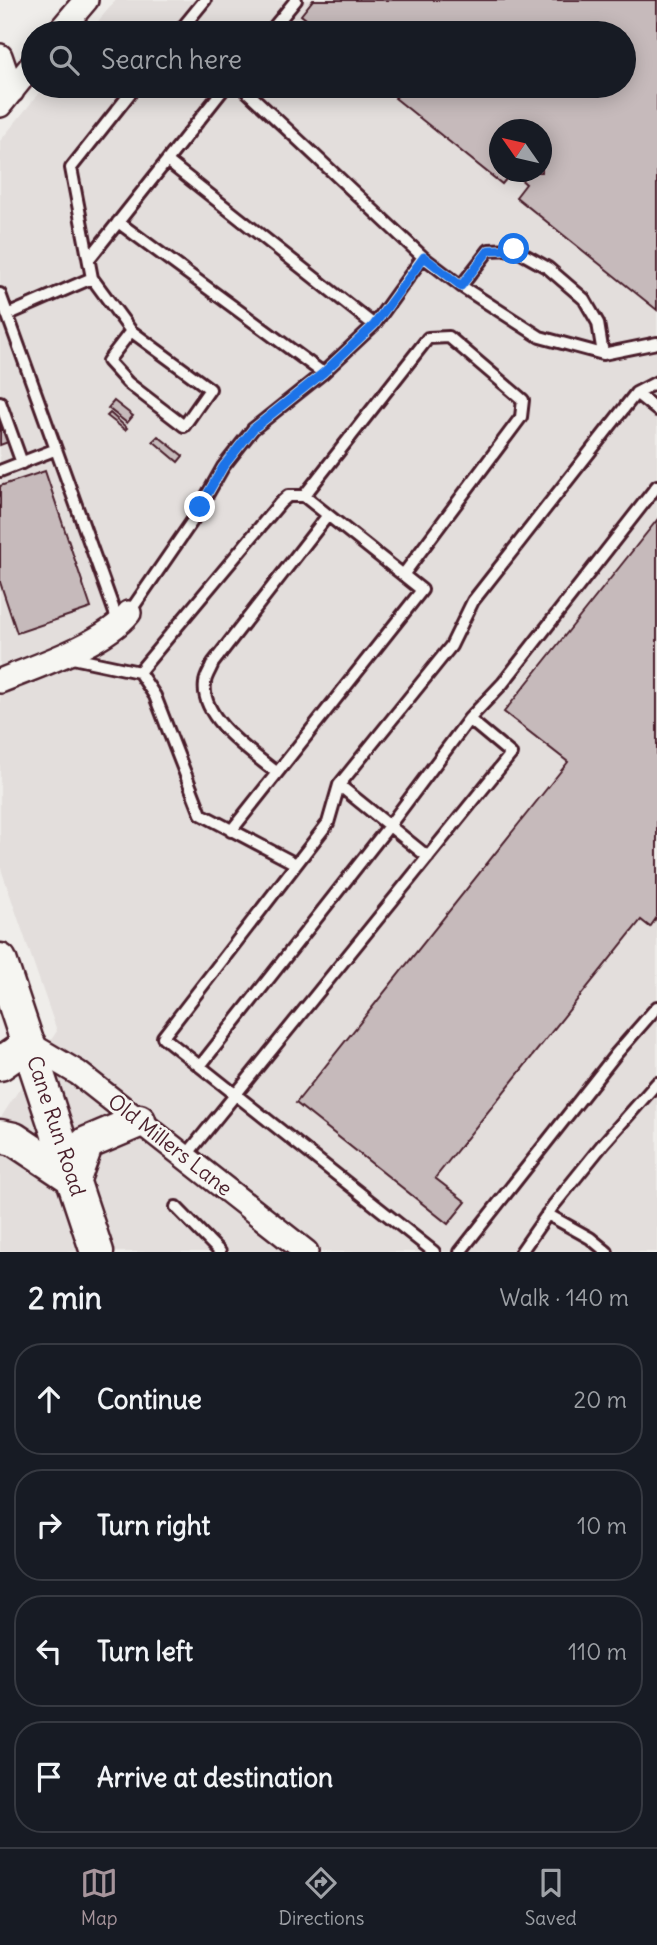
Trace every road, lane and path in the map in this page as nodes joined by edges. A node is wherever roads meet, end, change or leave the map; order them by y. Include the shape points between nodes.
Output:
1 (86, 0) edge
2 (205, 0) edge
3 (296, 0) edge
4 (68, 21) edge
5 (188, 21) edge
6 (279, 21) edge
7 (0, 56) edge
8 (21, 79) edge
9 (6, 98) edge
10 (126, 98) edge
11 (217, 98) edge
12 (254, 98) edge
13 (167, 161) junction
14 (118, 222) junction
15 (424, 257) junction
16 (89, 259) junction
17 (92, 278) junction
18 (461, 286) junction
19 (0, 294) edge
20 (7, 315) junction
21 (374, 325) junction
22 (131, 331) junction
23 (657, 343) edge
24 (603, 354) junction
25 (323, 373) junction
26 (657, 382) edge
27 (636, 393) junction
28 (0, 402) edge
29 (657, 410) edge
30 (54, 450) junction
31 (22, 463) junction
32 (0, 471) edge
33 (657, 486) edge
34 (303, 496) junction
35 (328, 515) junction
36 (403, 575) junction
37 (124, 619) junction
38 (62, 656) junction
39 (138, 672) junction
40 (0, 681) edge
41 (469, 719) junction
42 (277, 773) junction
43 (339, 785) junction
44 (389, 826) junction
45 (231, 831) junction
46 (428, 857) junction
47 (296, 864) junction
48 (2, 970) edge
49 (657, 1007) edge
50 (29, 1044) junction
51 (0, 1064) edge
52 (200, 1066) junction
53 (657, 1083) edge
54 (235, 1094) junction
55 (139, 1121) junction
56 (0, 1136) edge
57 (185, 1157) junction
58 (74, 1180) junction
59 (176, 1207) dead end
60 (547, 1214) junction
61 (97, 1252) edge
62 (220, 1252) edge
63 (306, 1252) edge
64 (434, 1252) edge
65 (460, 1252) edge
66 (521, 1252) edge
67 (607, 1252) edge

1 - 4 street
2 - 5 lane
3 - 6 lane
7 - 9 street
8 - 9 street
10 - 16 lane via 71,167
11 - 13 lane
12 - 15 lane
13 - 14 lane
13 - 21 lane
14 - 16 lane
14 - 25 lane
15 - 18 lane
15 - 21 lane
16 - 17 lane
17 - 20 lane
17 - 22 lane
18 - 24 lane via 540,338
18 - 24 lane via 489,250 514,249 548,268 584,299 598,323
19 - 20 lane
20 - 30 lane
21 - 25 lane
22 - 22 lane via 150,351 210,389 184,426 152,394 108,361
23 - 24 lane
25 - 37 lane via 253,429
26 - 27 lane
27 - 29 lane
27 - 43 lane via 473,601 451,646
28 - 31 lane
30 - 31 lane
30 - 37 lane
31 - 32 lane
33 - 41 lane via 503,683
34 - 35 lane
34 - 36 lane via 428,338 449,337 523,400 521,417
34 - 39 lane via 288,496 280,503
35 - 36 lane
35 - 42 lane via 214,663 204,683 221,727
36 - 42 lane via 422,590
37 - 38 street
38 - 39 lane
38 - 40 street
39 - 45 lane via 155,696 201,814
41 - 44 lane
41 - 46 lane via 511,754
42 - 45 lane
43 - 44 lane
43 - 47 lane via 328,823
44 - 46 lane
44 - 52 lane
45 - 47 lane
46 - 54 lane
47 - 52 lane via 163,1037
48 - 50 main road, Cane Run Road
49 - 65 lane
50 - 51 main road
50 - 55 street, Old Millers Lane via 78,1073
50 - 58 main road, Cane Run Road
52 - 54 lane
53 - 60 lane
54 - 57 lane
54 - 64 lane
55 - 57 street, Old Millers Lane
55 - 58 main road via 87,1143
56 - 58 main road via 15,1139
57 - 63 street, Old Millers Lane
58 - 61 main road, Cane Run Road
59 - 62 lane
60 - 66 lane
60 - 67 lane

